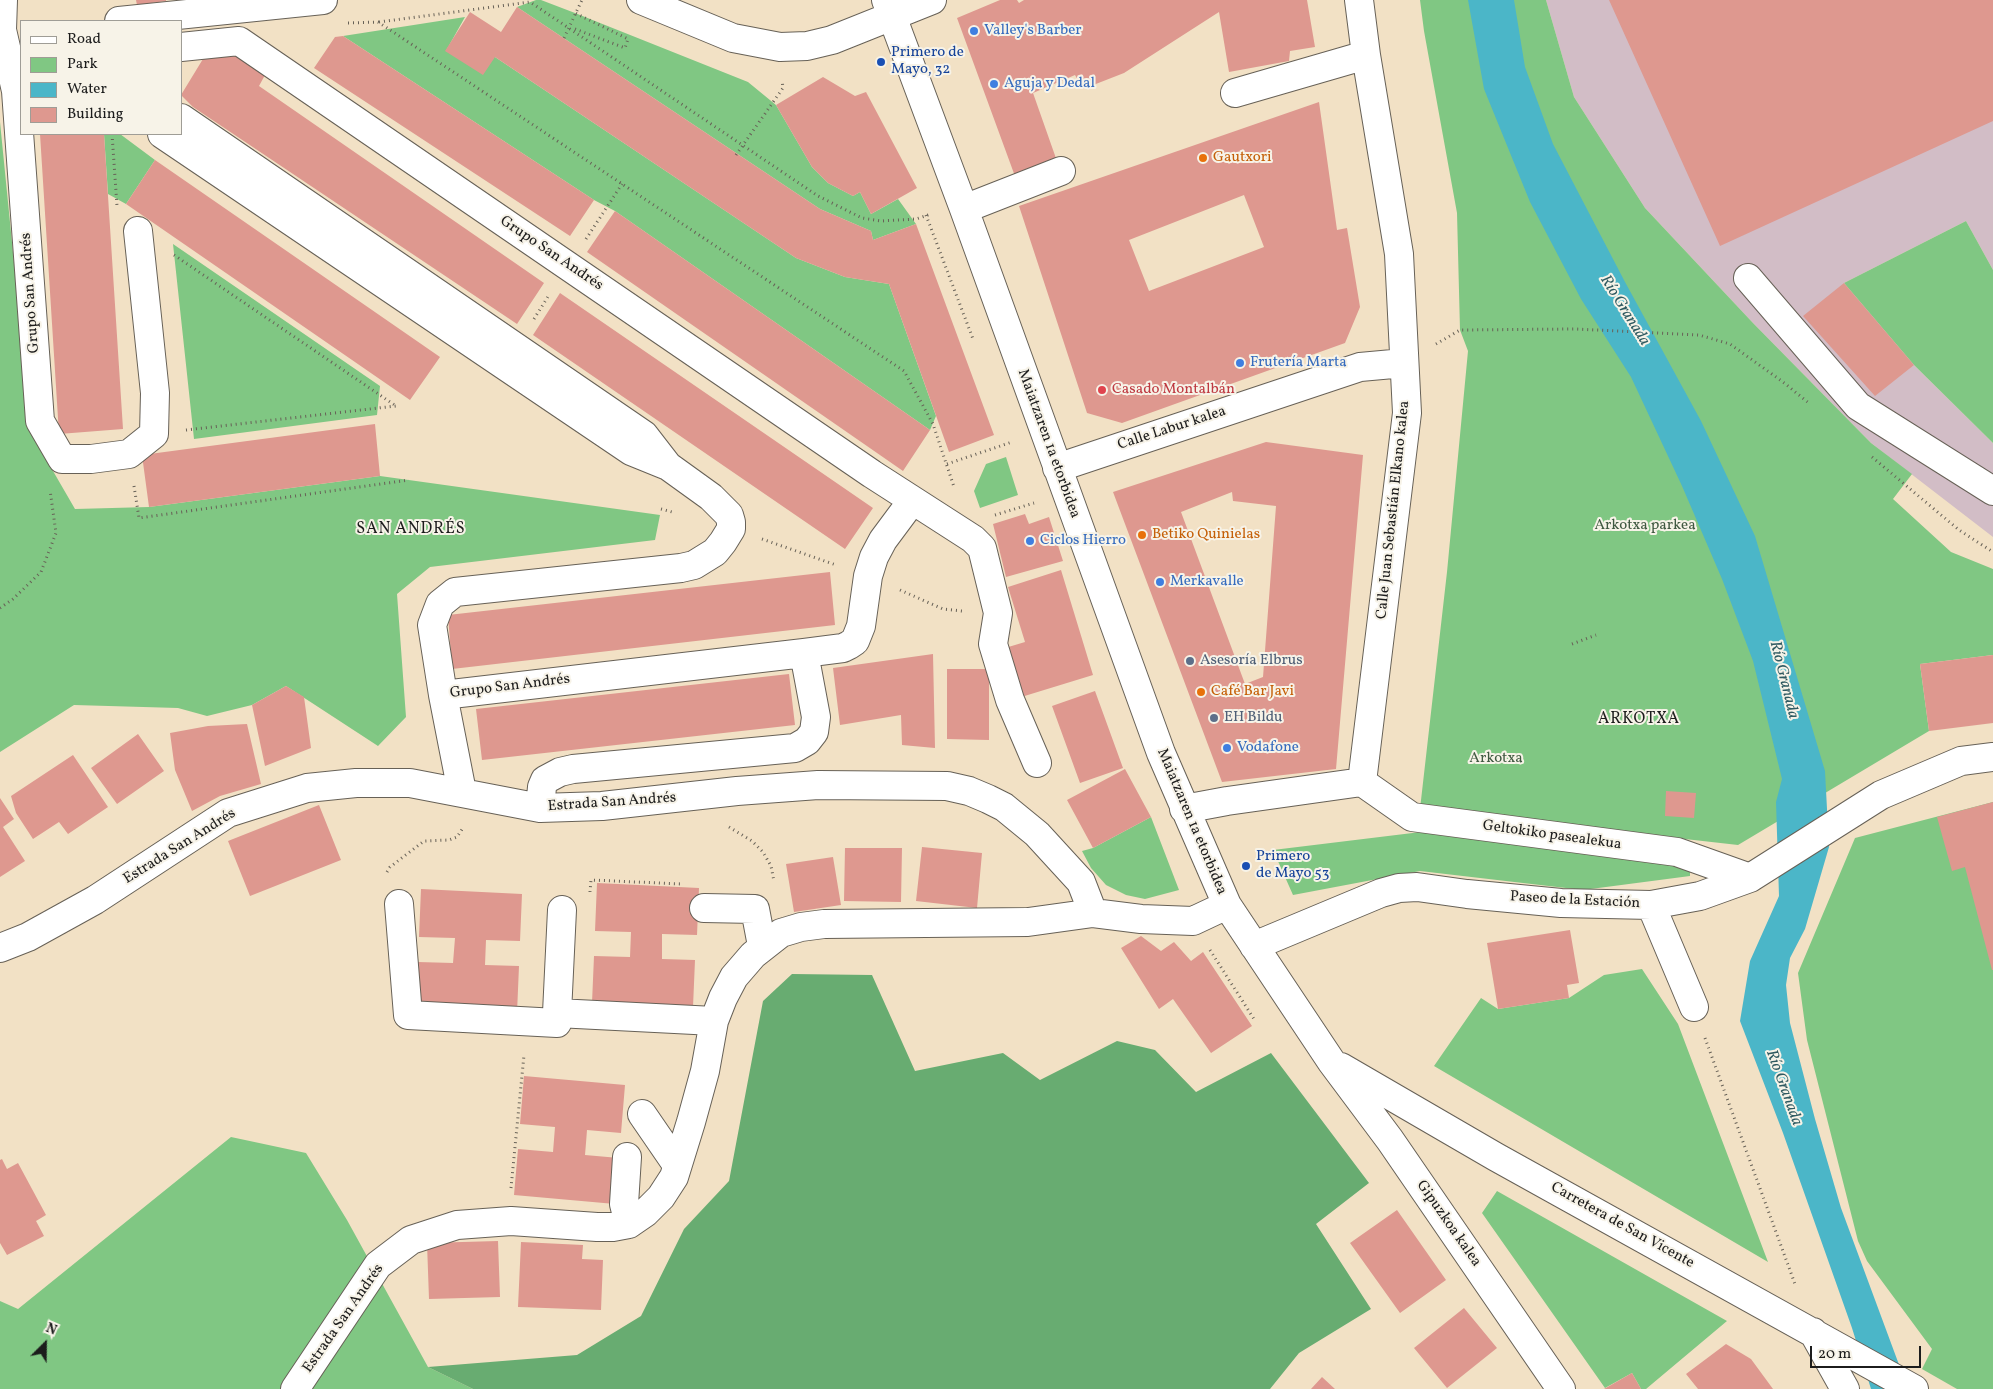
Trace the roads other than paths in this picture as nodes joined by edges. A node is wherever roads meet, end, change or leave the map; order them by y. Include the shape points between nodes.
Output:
1 (3, 0) edge
2 (323, 0) edge
3 (641, 0) edge
4 (932, 0) edge
5 (1359, 0) edge
6 (889, 8) edge
7 (129, 20) edge
8 (10, 47) edge
9 (182, 47) edge
10 (1366, 56) junction
11 (1235, 93) dead end
12 (182, 119) edge
13 (163, 135) edge
14 (1061, 172) dead end
15 (963, 206) junction
16 (138, 231) road end
17 (1748, 278) dead end
18 (1404, 363) junction
19 (668, 466) junction
20 (1061, 480) junction
21 (1993, 491) edge
22 (912, 501) junction
23 (804, 653) junction
24 (443, 695) junction
25 (1993, 757) edge
26 (1038, 763) dead end
27 (1362, 782) junction
28 (462, 792) junction
29 (540, 808) junction
30 (1184, 809) junction
31 (1750, 878) junction
32 (398, 904) road end
33 (1227, 905) junction
34 (1651, 905) junction
35 (704, 908) road end
36 (562, 910) dead end
37 (1093, 912) junction
38 (772, 940) junction
39 (1254, 946) junction
40 (0, 948) edge
41 (1694, 1007) road end
42 (557, 1013) junction
43 (714, 1021) junction
44 (1331, 1061) junction
45 (642, 1114) dead end
46 (626, 1157) dead end
47 (677, 1165) junction
48 (629, 1224) junction
49 (1813, 1332) junction
50 (295, 1389) edge
51 (1561, 1389) edge
52 (1845, 1389) edge
53 (1914, 1389) edge

1 - 8 street, Grupo San Andrés
2 - 7 street
3 - 6 street via 733,38 780,47 807,46 832,40
4 - 6 street
5 - 10 street, Calle Juan Sebastián Elkano kalea
6 - 15 street, Maiatzaren 1a etorbidea
8 - 16 street, Grupo San Andrés via 40,421 62,459 91,460 129,454 154,434 156,393
9 - 22 street, Grupo San Andrés via 239,40
10 - 11 street
10 - 18 street, Calle Juan Sebastián Elkano kalea via 1399,254
12 - 19 street via 644,435
13 - 19 street via 631,451
14 - 15 street
15 - 20 street, Maiatzaren 1a etorbidea
17 - 21 street via 1858,406
18 - 20 street, Calle Labur kalea via 1360,367
18 - 27 street, Calle Juan Sebastián Elkano kalea via 1407,413
19 - 24 street, Grupo San Andrés via 711,497 729,515 731,529 716,552 694,565 671,569 455,592 440,604 432,625
20 - 30 street, Maiatzaren 1a etorbidea via 1160,754
22 - 23 street, Grupo San Andrés via 874,557 861,626 855,641 843,648
22 - 26 street, Grupo San Andrés via 960,525 982,548 998,613 994,644 1010,700
23 - 24 street, Grupo San Andrés
23 - 29 street via 816,717 814,732 807,741 795,748 560,772 545,780
24 - 28 street
25 - 31 street, Paseo de la Estación via 1961,761 1881,795
27 - 30 street
27 - 31 street, Geltokiko pasealekua via 1412,817 1677,852
28 - 29 street, Estrada San Andrés
28 - 40 street, Estrada San Andrés via 410,783 356,783 308,788 228,813 95,900 28,937
29 - 37 street, Estrada San Andrés via 602,806 818,785 947,786 969,791 1004,807 1038,834 1081,882
30 - 33 street, Maiatzaren 1a etorbidea
31 - 34 street, Paseo de la Estación via 1700,896
32 - 42 street via 408,1015 557,1023
33 - 37 street via 1193,922
33 - 39 street, Maiatzaren 1a etorbidea
34 - 39 street, Paseo de la Estación via 1562,903 1417,887 1399,888
34 - 41 street
35 - 38 street via 754,909
36 - 42 street
37 - 38 street via 1028,922 801,926
38 - 43 street via 734,977
39 - 44 street, Maiatzaren 1a etorbidea
42 - 43 street
43 - 47 street via 692,1122
44 - 49 street, Carretera de San Vicente via 1496,1157
44 - 51 street, Gipuzkoa kalea via 1390,1140
45 - 47 street
46 - 48 street via 624,1204
47 - 48 street via 661,1197
48 - 50 street, Estrada San Andrés via 597,1227 511,1221 457,1225 411,1240 378,1265
49 - 52 street
49 - 53 street, Carretera de San Vicente

